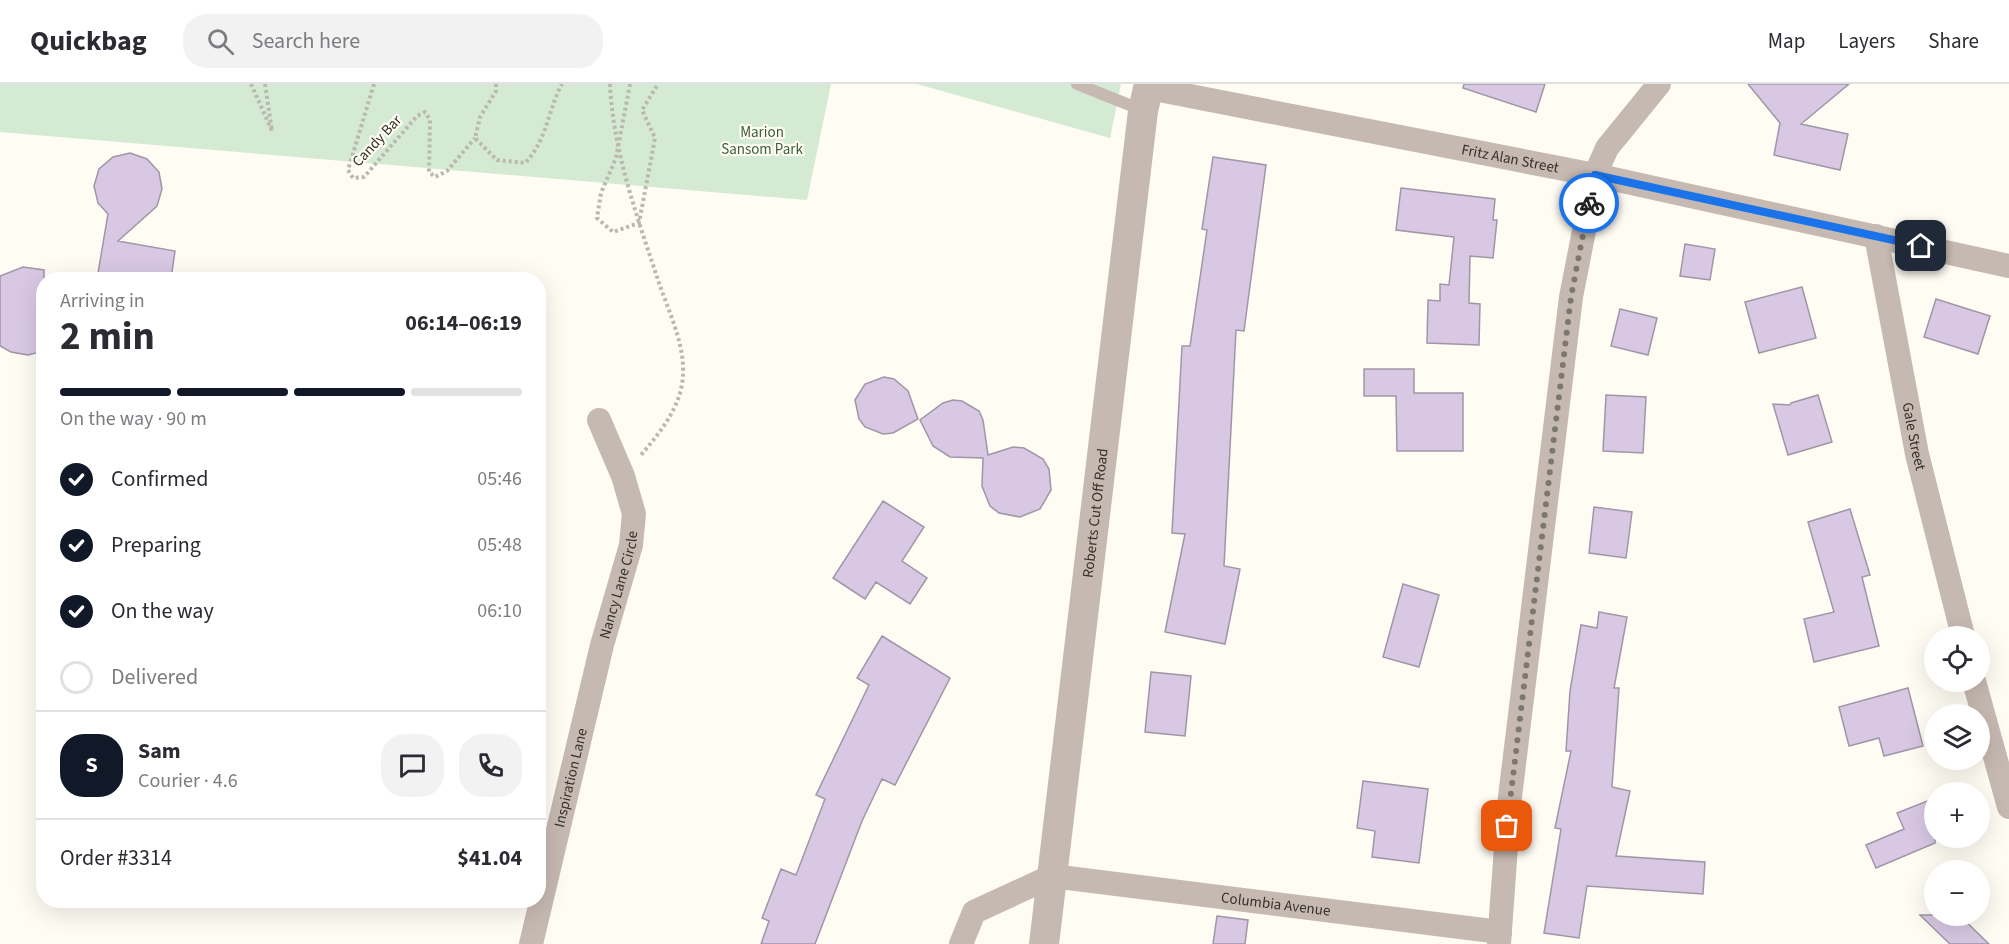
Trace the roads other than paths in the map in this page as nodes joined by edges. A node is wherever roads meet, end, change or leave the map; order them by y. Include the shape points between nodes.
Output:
1 (1077, 84) edge
2 (1659, 84) edge
3 (1147, 94) edge
4 (1595, 175) junction
5 (1876, 236) junction
6 (2009, 266) edge
7 (599, 420) dead end
8 (1960, 626) edge
9 (602, 645) joint
10 (1977, 692) edge
11 (2009, 807) edge
12 (1052, 876) junction
13 (546, 881) edge
14 (540, 908) edge
15 (1500, 929) edge
16 (531, 944) edge
17 (961, 944) edge
18 (1044, 944) edge

1 - 3 lane
2 - 4 street via 1607,148
3 - 4 street, Fritz Alan Street
3 - 12 street, Roberts Cut Off Road
4 - 5 street, Fritz Alan Street
4 - 15 street via 1570,309 1509,805
5 - 6 street, Fritz Alan Street
5 - 8 street, Gale Street via 1917,454
7 - 9 street, Nancy Lane Circle via 634,514 631,545
9 - 13 street, Inspiration Lane
10 - 11 street
12 - 15 street, Columbia Avenue
12 - 17 street via 974,912
12 - 18 street, Roberts Cut Off Road
14 - 16 street, Inspiration Lane

